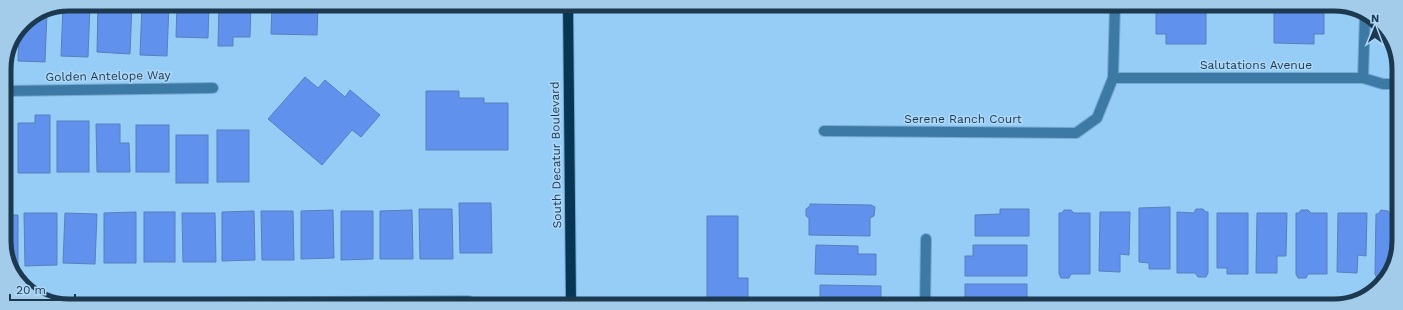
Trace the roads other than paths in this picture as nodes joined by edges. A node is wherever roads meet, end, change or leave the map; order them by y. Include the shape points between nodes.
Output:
1 (568, 11) edge
2 (1115, 11) edge
3 (1365, 20) edge
4 (1113, 78) junction
5 (1363, 78) junction
6 (1392, 84) edge
7 (213, 88) dead end
8 (11, 91) edge
9 (824, 131) dead end
10 (926, 239) dead end
11 (571, 299) edge
12 (925, 299) edge

1 - 11 main road, South Decatur Boulevard
2 - 4 street
3 - 5 street
4 - 5 street, Salutations Avenue
4 - 9 street, Serene Ranch Court via 1097,118 1076,133
5 - 6 street, Salutations Avenue
7 - 8 street, Golden Antelope Way
10 - 12 street

